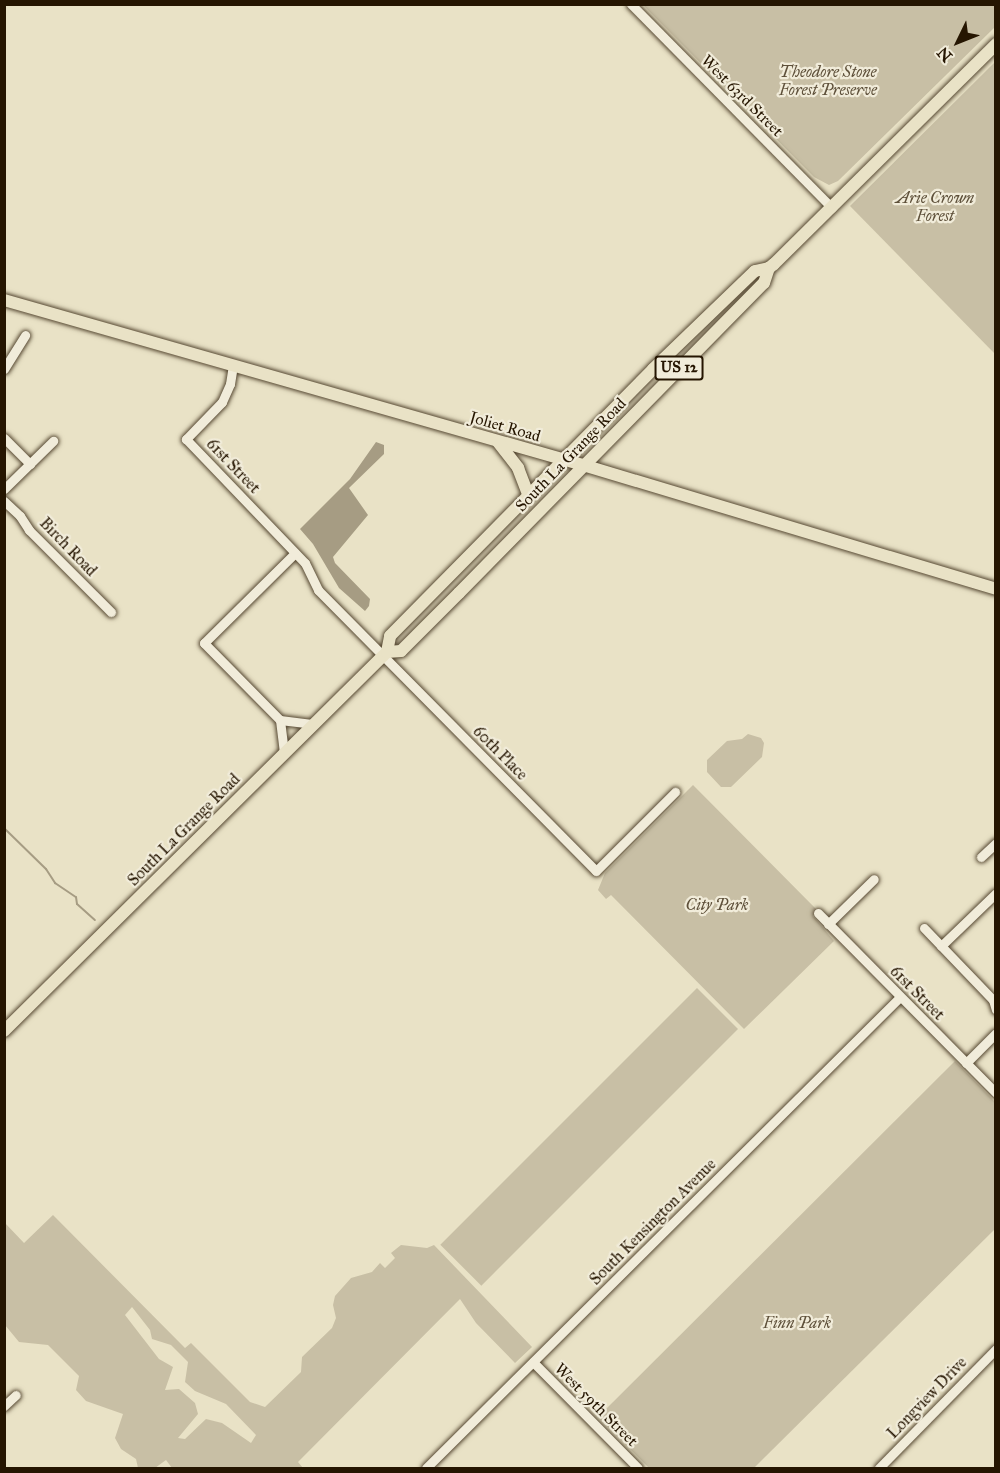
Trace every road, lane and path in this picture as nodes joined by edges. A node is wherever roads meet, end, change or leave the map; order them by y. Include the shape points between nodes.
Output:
1 (631, 4) edge
2 (996, 45) edge
3 (832, 208) junction
4 (769, 268) junction
5 (4, 300) edge
6 (25, 335) dead end
7 (233, 365) junction
8 (4, 369) edge
9 (4, 438) edge
10 (53, 441) dead end
11 (498, 442) junction
12 (563, 460) junction
13 (30, 464) junction
14 (583, 465) junction
15 (4, 489) edge
16 (528, 494) junction
17 (4, 501) edge
18 (295, 553) junction
19 (996, 589) edge
20 (111, 612) dead end
21 (385, 654) junction
22 (280, 720) junction
23 (314, 724) junction
24 (284, 753) junction
25 (675, 792) dead end
26 (996, 843) edge
27 (981, 857) dead end
28 (874, 879) dead end
29 (996, 893) edge
30 (818, 913) dead end
31 (828, 924) junction
32 (924, 928) dead end
33 (942, 946) junction
34 (900, 997) junction
35 (995, 1002) edge
36 (4, 1031) edge
37 (996, 1033) edge
38 (966, 1063) junction
39 (996, 1093) edge
40 (996, 1349) edge
41 (533, 1362) junction
42 (16, 1395) dead end
43 (4, 1406) edge
44 (426, 1468) edge
45 (638, 1468) edge
46 (879, 1468) edge

1 - 3 street, West 63rd Street
2 - 3 main road, South La Grange Road / US 12
3 - 4 main road, South La Grange Road / US 12
4 - 12 main road, South La Grange Road / US 12 via 755,271
4 - 14 main road, South La Grange Road / US 12 via 764,283
5 - 7 main road, Joliet Road
6 - 8 street
7 - 11 main road, Joliet Road
7 - 18 street, 61st Street via 222,402 186,439
9 - 13 street
10 - 13 street
11 - 12 main road, Joliet Road
11 - 16 main road via 518,468
12 - 14 main road, Joliet Road
12 - 16 main road, South La Grange Road / US 12
13 - 15 street
14 - 19 main road, Joliet Road
14 - 21 main road, South La Grange Road / US 12 via 401,651
16 - 21 main road, South La Grange Road / US 12 via 390,636
17 - 20 street, Birch Road
18 - 21 street, 61st Street via 314,577 318,590
18 - 22 street via 204,643
21 - 23 main road, South La Grange Road / US 12
21 - 25 street, 60th Place via 596,871
22 - 23 street
22 - 24 street
23 - 24 main road, South La Grange Road / US 12
24 - 36 main road, South La Grange Road / US 12
26 - 27 street
28 - 31 street
29 - 33 street
30 - 31 street, 61st Street
31 - 34 street, 61st Street
32 - 33 street
33 - 35 street
34 - 38 street, 61st Street
34 - 41 street, South Kensington Avenue
37 - 38 street
38 - 39 street, 61st Street
40 - 46 street, Longview Drive
41 - 44 street, South Kensington Avenue
41 - 45 street, West 59th Street
42 - 43 street

